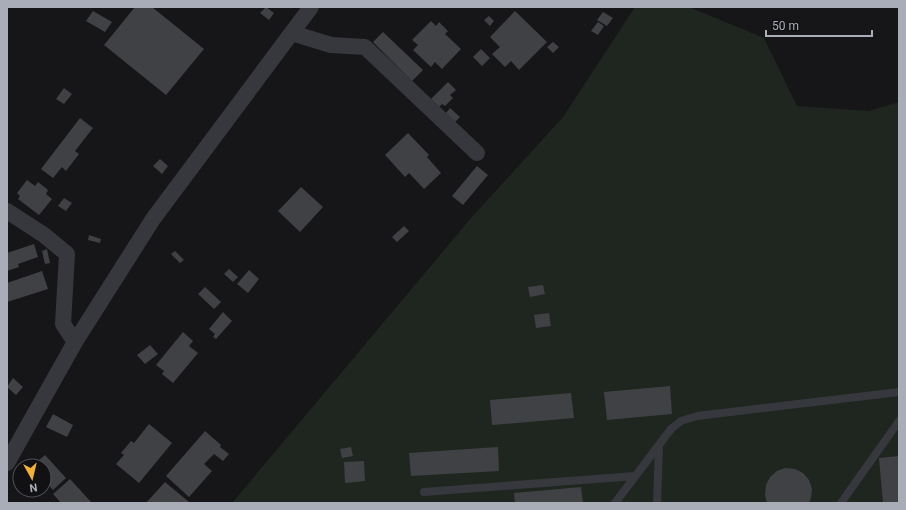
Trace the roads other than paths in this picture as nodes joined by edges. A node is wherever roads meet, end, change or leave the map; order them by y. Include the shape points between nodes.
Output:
1 (311, 7) edge
2 (292, 33) junction
3 (477, 153) dead end
4 (7, 211) edge
5 (74, 342) junction
6 (899, 392) edge
7 (899, 421) edge
8 (659, 446) junction
9 (7, 463) edge
10 (635, 476) junction
11 (424, 492) dead end
12 (615, 503) edge
13 (657, 503) edge
14 (841, 503) edge

1 - 2 street
2 - 3 street via 331,45 365,47
2 - 5 street via 153,219
4 - 5 street via 44,235 67,254 63,324
5 - 9 street
6 - 8 lane via 697,416 681,421 671,429
7 - 14 lane
8 - 10 lane
8 - 13 lane
10 - 11 lane
10 - 12 lane

